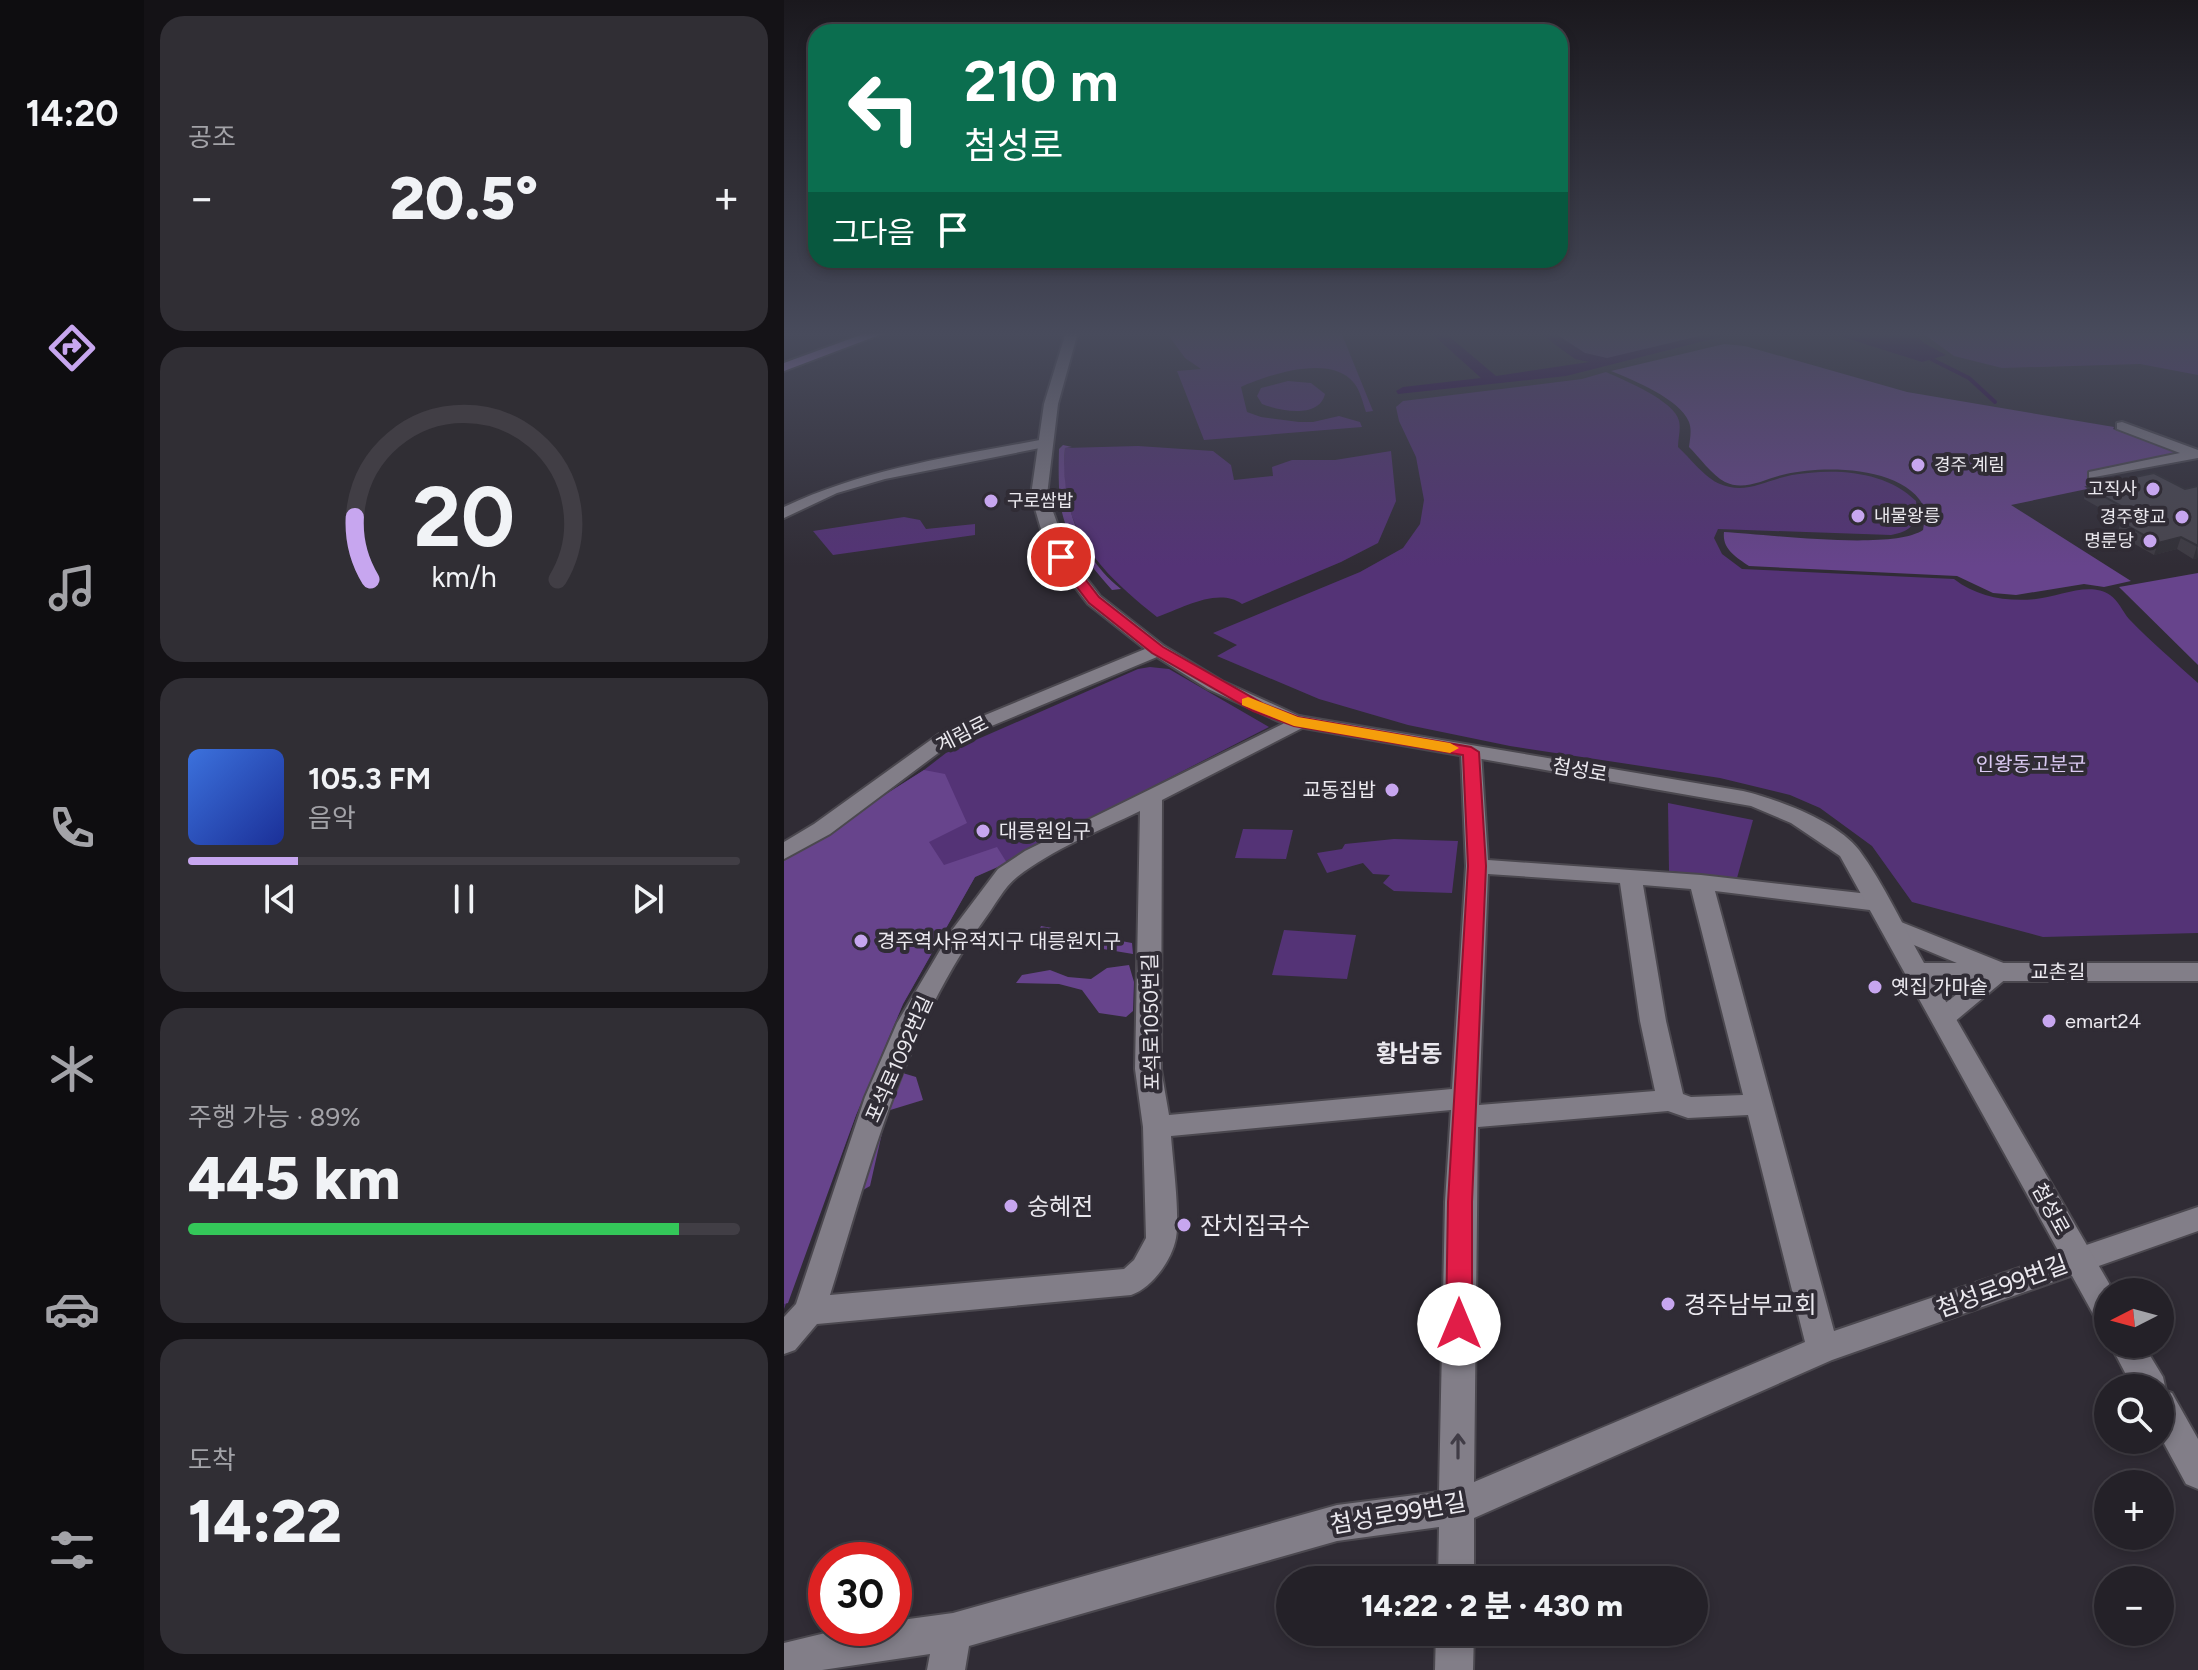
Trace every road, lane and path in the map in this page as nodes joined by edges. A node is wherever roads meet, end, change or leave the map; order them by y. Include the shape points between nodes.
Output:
1 (1050, 410) edge
2 (2122, 426) dead end
3 (1045, 443) junction
4 (2197, 449) edge
5 (2094, 475) dead end
6 (787, 511) edge
7 (1158, 650) junction
8 (1299, 722) junction
9 (1471, 752) junction
10 (1151, 797) junction
11 (784, 852) edge
12 (1477, 866) junction
13 (1630, 877) junction
14 (1701, 882) junction
15 (1878, 903) junction
16 (1891, 926) junction
17 (1919, 972) junction
18 (2002, 972) junction
19 (2198, 972) edge
20 (1944, 1017) junction
21 (1671, 1100) junction
22 (1760, 1104) junction
23 (1466, 1108) junction
24 (1157, 1127) junction
25 (2198, 1219) edge
26 (2079, 1258) junction
27 (2094, 1285) edge
28 (809, 1311) junction
29 (784, 1340) edge
30 (1823, 1349) junction
31 (2174, 1429) edge
32 (2198, 1472) edge
33 (1458, 1507) junction
34 (1456, 1566) edge
35 (953, 1632) junction
36 (1455, 1646) edge
37 (822, 1660) edge
38 (784, 1662) edge
39 (946, 1670) edge
40 (1454, 1670) edge

1 - 3 street, 첨성로
2 - 4 street
3 - 6 street via 882,475
3 - 7 street, 첨성로 via 1039,495 1061,557 1094,600
4 - 5 street
7 - 8 street, 첨성로 via 1258,707
7 - 11 street, 계림로 via 946,738
8 - 9 street, 첨성로
8 - 10 street, 포석로1092번길
9 - 12 street
9 - 15 street, 첨성로 via 1743,797 1781,808 1816,825 1849,852
10 - 24 street, 포석로1050번길 via 1148,1069
10 - 28 street, 포석로1092번길 via 1006,874 960,936 910,1023 879,1097
12 - 13 street
12 - 23 street
13 - 14 street
13 - 21 street
14 - 15 street
14 - 22 street
15 - 16 street, 첨성로
16 - 17 street, 첨성로
16 - 18 street
17 - 18 street, 교촌길
17 - 20 street, 첨성로
18 - 19 street, 교촌길
18 - 20 street
20 - 26 street, 첨성로
21 - 22 street via 1688,1108
21 - 23 street
22 - 30 street
23 - 24 street
33 -> 23 street via 1460,1202
24 - 28 street, 포석로1050번길 via 1161,1239 1145,1269 1131,1282
25 - 26 street, 첨성로99번길
26 - 27 street, 첨성로
26 - 30 street, 첨성로99번길
28 - 29 street, 포석로1092번길
30 - 33 street, 첨성로99번길
31 - 32 street
33 - 34 street
33 - 35 street, 첨성로99번길 via 1337,1523
35 - 37 street, 첨성로99번길
35 - 39 street
36 - 40 street
37 - 38 street, 첨성로99번길

